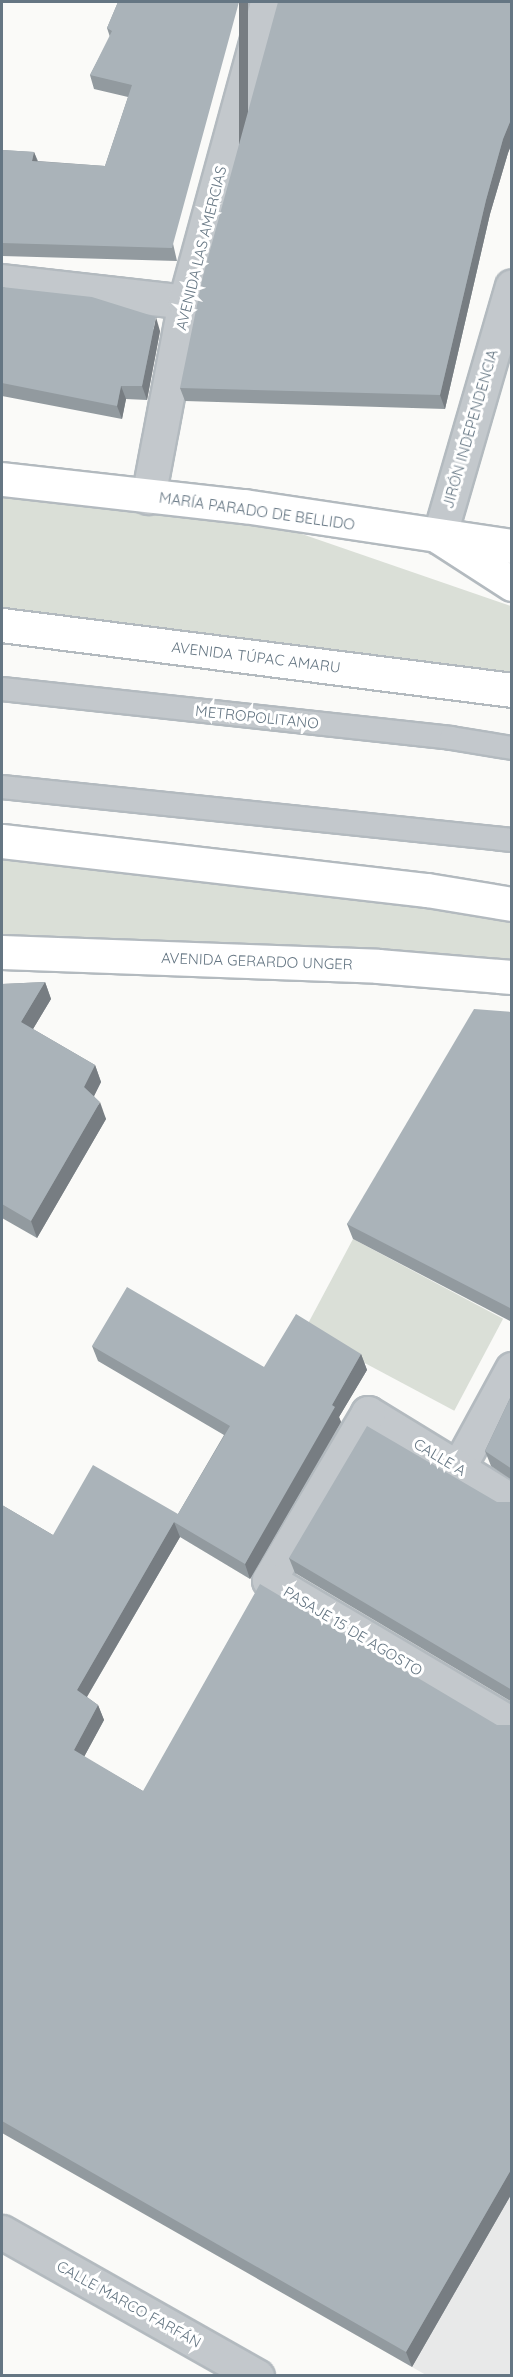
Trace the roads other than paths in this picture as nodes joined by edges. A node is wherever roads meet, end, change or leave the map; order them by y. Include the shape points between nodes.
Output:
1 (267, 2) edge
2 (2, 281) edge
3 (512, 286) edge
4 (185, 302) junction
5 (2, 479) edge
6 (148, 497) junction
7 (439, 537) junction
8 (512, 546) edge
9 (512, 584) edge
10 (2, 625) edge
11 (2, 689) edge
12 (512, 690) edge
13 (512, 748) edge
14 (2, 787) edge
15 (512, 840) edge
16 (2, 841) edge
17 (512, 904) edge
18 (2, 952) edge
19 (512, 977) edge
20 (512, 1369) edge
21 (368, 1413) joint
22 (458, 1468) junction
23 (512, 1501) edge
24 (512, 1724) edge
25 (2, 2232) edge
26 (257, 2376) edge

1 - 4 street, AVENIDA LAS AMERCIAS
2 - 4 street
3 - 7 street, JIRÓN INDEPENDENCIA
4 - 6 street, AVENIDA LAS AMERCIAS
5 - 6 main road, MARÍA PARADO DE BELLIDO
6 - 7 main road, MARÍA PARADO DE BELLIDO via 244,506
7 - 8 main road, MARÍA PARADO DE BELLIDO
7 - 9 main road
10 - 12 main road, AVENIDA TÚPAC AMARU
11 - 13 lane, METROPOLITANO
14 - 15 lane
16 - 17 main road via 427,890
18 - 19 main road, AVENIDA GERARDO UNGER via 354,965
20 - 22 street
21 - 22 street, CALLE A
21 - 24 street, PASAJE 15 DE AGOSTO via 269,1580
22 - 23 street, CALLE A
25 - 26 street, CALLE MARCO FARFÁN

